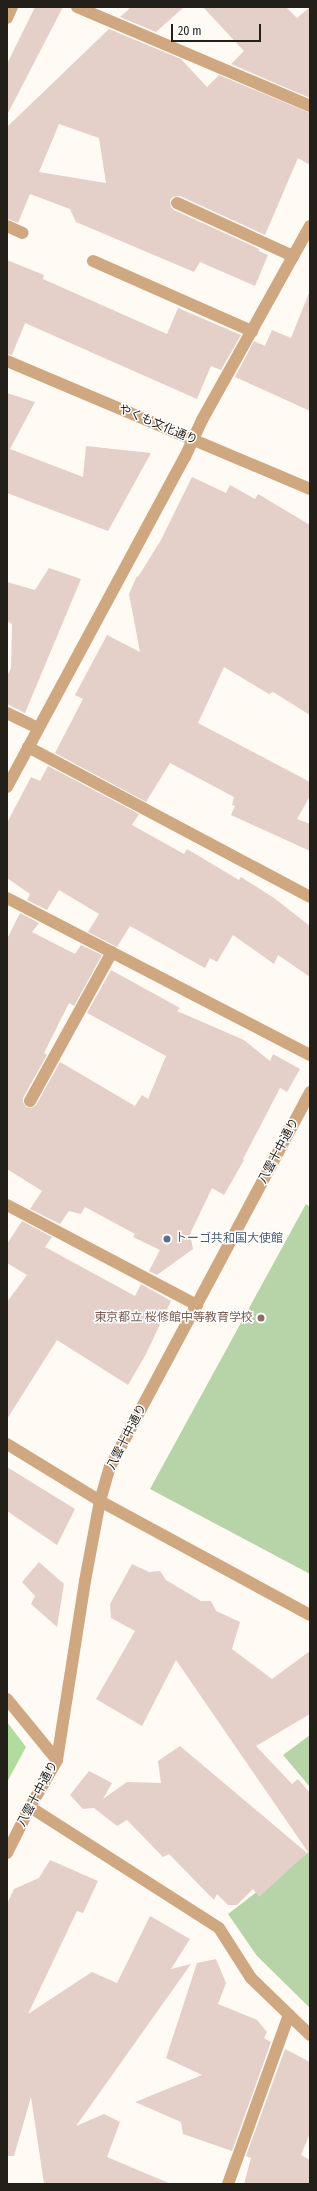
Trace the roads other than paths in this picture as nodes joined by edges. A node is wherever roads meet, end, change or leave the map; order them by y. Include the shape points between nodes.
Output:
1 (12, 7) edge
2 (77, 7) edge
3 (7, 18) edge
4 (310, 106) edge
5 (177, 203) dead end
6 (7, 226) edge
7 (310, 226) edge
8 (23, 233) dead end
9 (293, 256) junction
10 (93, 261) dead end
11 (252, 330) junction
12 (7, 361) edge
13 (193, 440) junction
14 (310, 489) edge
15 (7, 713) edge
16 (38, 728) junction
17 (28, 748) junction
18 (7, 787) edge
19 (310, 897) edge
20 (7, 898) edge
21 (112, 952) junction
22 (310, 1055) edge
23 (310, 1092) edge
24 (30, 1101) dead end
25 (8, 1207) edge
26 (197, 1305) junction
27 (7, 1444) edge
28 (100, 1501) junction
29 (310, 1615) edge
30 (7, 1699) edge
31 (57, 1760) junction
32 (30, 1807) junction
33 (7, 1853) edge
34 (289, 2015) junction
35 (310, 2035) edge
36 (228, 2184) edge

1 - 3 street
2 - 4 street
5 - 9 street
6 - 8 street
7 - 9 street
9 - 11 street
10 - 11 street
11 - 13 street
12 - 13 street, やくも文化通り
13 - 14 street, やくも文化通り
13 - 16 street
15 - 16 street
16 - 17 street
17 - 18 street
17 - 19 street
20 - 21 street
21 - 22 street
21 - 24 street
23 - 26 street, 八雲十中通り
25 - 26 street
26 - 28 street, 八雲十中通り via 110,1467
27 - 28 street
28 - 29 street
28 - 31 street, 八雲十中通り
30 - 31 street
31 - 32 street, 八雲十中通り
32 - 33 street, 八雲十中通り
32 - 34 street via 219,1928 251,1978
34 - 35 street
34 - 36 street

